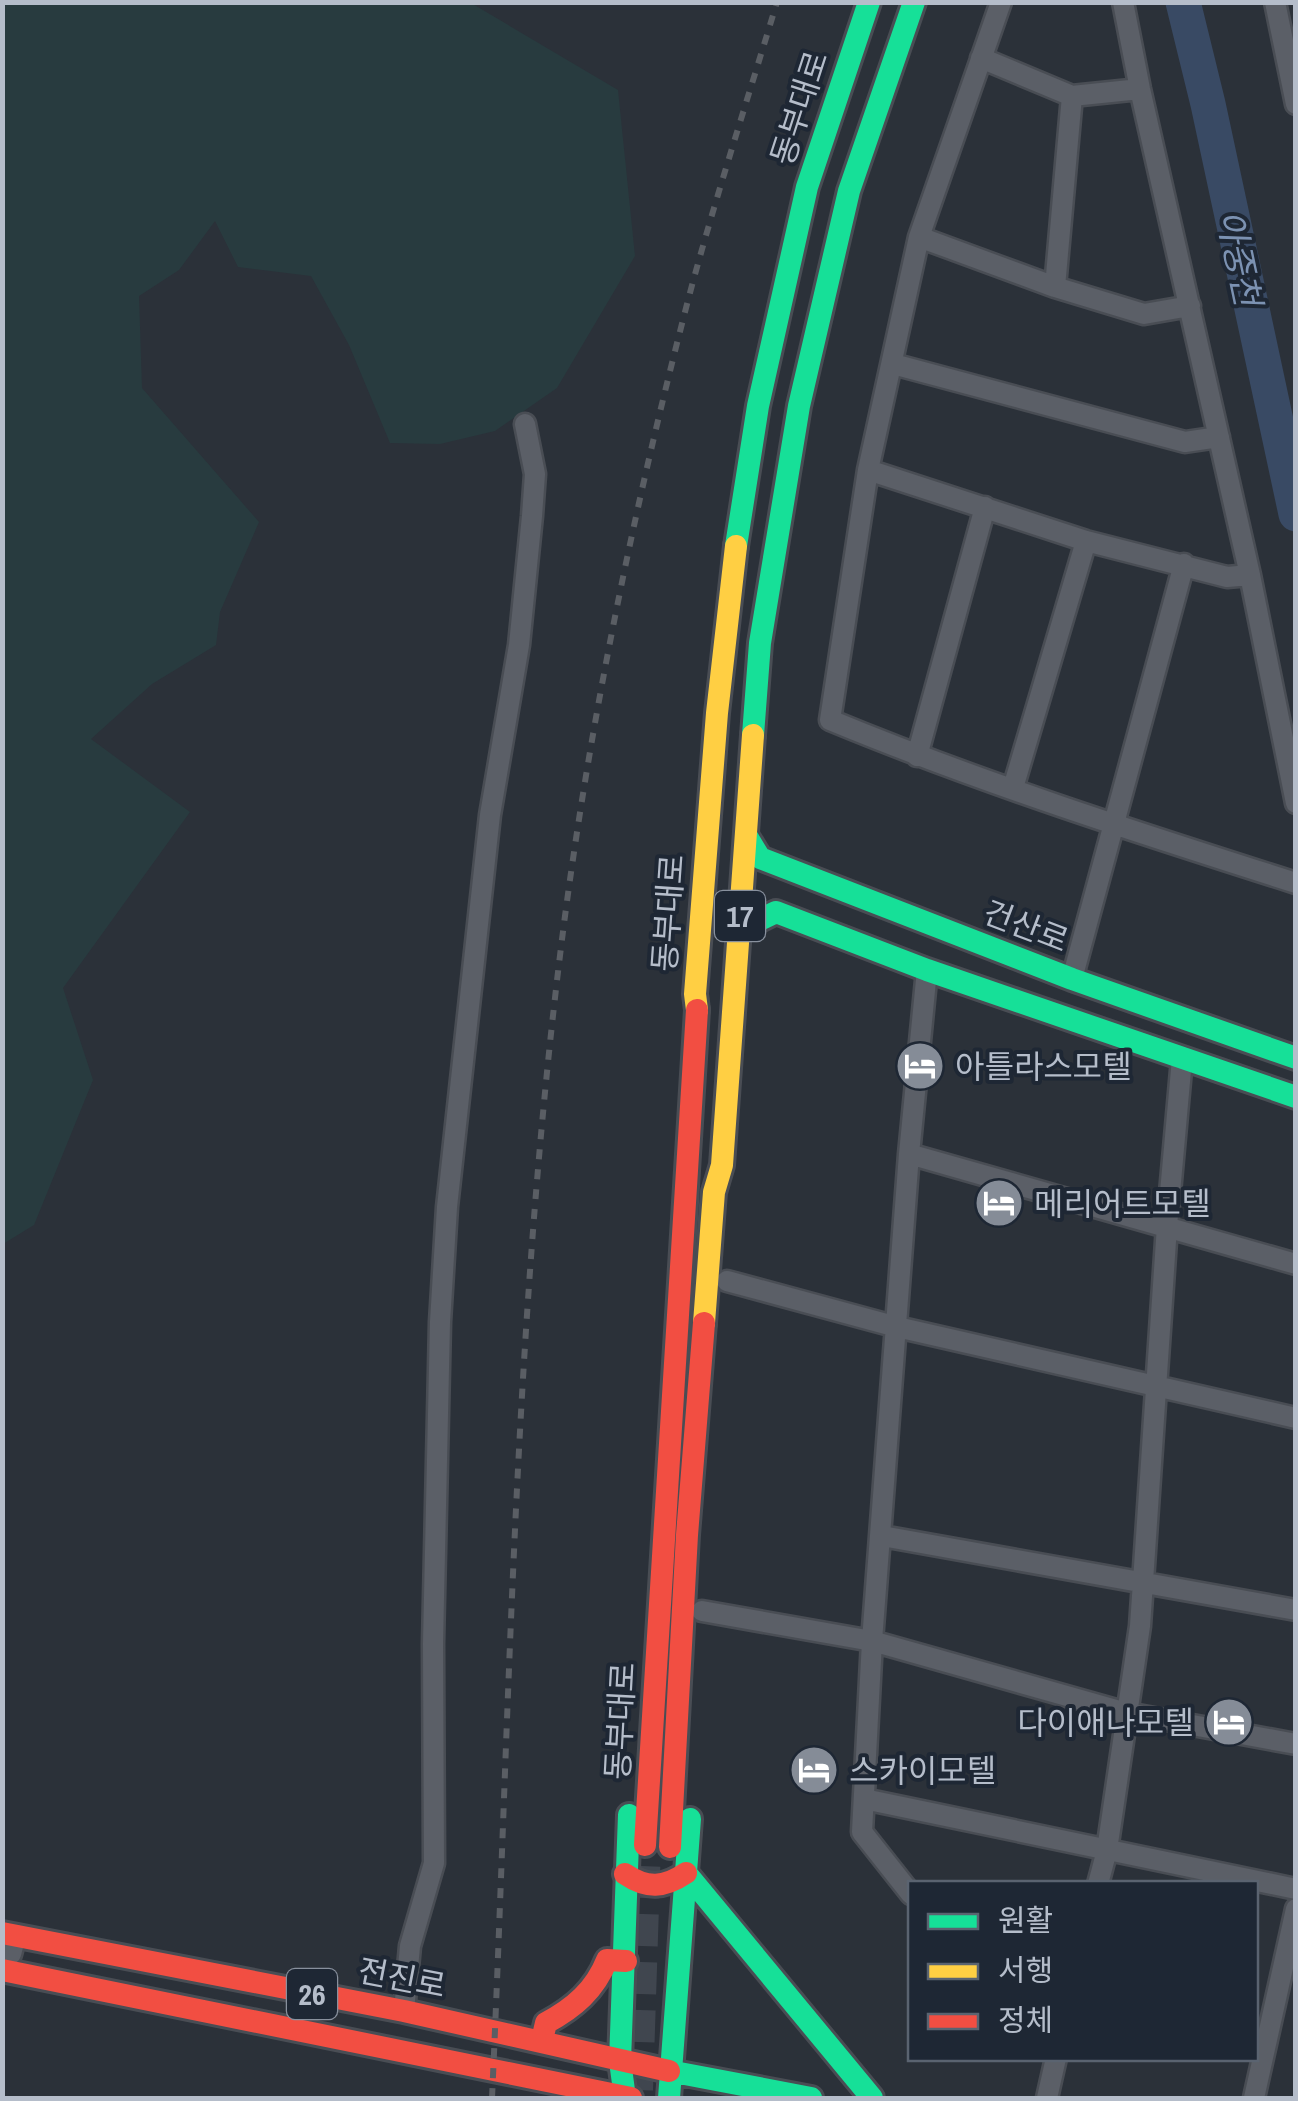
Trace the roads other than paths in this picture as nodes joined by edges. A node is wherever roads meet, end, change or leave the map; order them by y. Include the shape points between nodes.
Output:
1 (869, 2) edge
2 (914, 2) edge
3 (1001, 2) edge
4 (1124, 2) edge
5 (1275, 2) edge
6 (982, 58) junction
7 (1140, 89) junction
8 (1072, 96) junction
9 (1296, 104) edge
10 (919, 237) junction
11 (1055, 287) junction
12 (1190, 306) junction
13 (892, 364) junction
14 (525, 424) dead end
15 (1219, 437) junction
16 (868, 470) junction
17 (984, 507) junction
18 (1086, 541) junction
19 (1184, 564) junction
20 (1250, 575) junction
21 (917, 756) junction
22 (1014, 788) junction
23 (1296, 802) edge
24 (1114, 825) junction
25 (746, 836) junction
26 (1296, 883) edge
27 (739, 930) junction
28 (926, 970) junction
29 (1072, 979) junction
30 (695, 994) junction
31 (1296, 1058) edge
32 (1182, 1059) junction
33 (1296, 1097) edge
34 (909, 1154) junction
35 (722, 1165) junction
36 (1167, 1226) junction
37 (1296, 1264) edge
38 (728, 1281) junction
39 (897, 1327) junction
40 (1156, 1386) junction
41 (1296, 1418) edge
42 (882, 1536) junction
43 (1143, 1582) junction
44 (1296, 1610) edge
45 (702, 1611) junction
46 (872, 1641) junction
47 (1127, 1713) junction
48 (1296, 1744) edge
49 (864, 1799) junction
50 (645, 1844) tunnel mouth
51 (670, 1847) tunnel mouth
52 (1107, 1850) junction
53 (686, 1873) junction
54 (625, 1874) junction
55 (1099, 1881) edge
56 (1253, 1881) edge
57 (1258, 1882) edge
58 (1296, 1890) edge
59 (908, 1891) edge
60 (1296, 1909) edge
61 (7, 1940) edge
62 (626, 1960) junction
63 (2, 1970) edge
64 (1264, 2008) edge
65 (404, 2011) junction
66 (542, 2040) junction
67 (620, 2061) junction
68 (1055, 2061) edge
69 (669, 2071) junction
70 (539, 2088) edge
71 (627, 2098) edge
72 (669, 2098) edge
73 (811, 2098) edge
74 (872, 2098) edge
75 (1047, 2098) edge
76 (1254, 2098) edge

1 - 30 main road, 동부대로 / 17 via 807,186 758,406 716,713
2 - 25 main road, 동부대로 / 17 via 849,191 799,406 760,643
3 - 6 street
4 - 7 street
5 - 9 street
6 - 8 street
6 - 10 street
7 - 8 street
7 - 12 street
8 - 11 street
10 - 11 street
10 - 13 street
11 - 12 street via 1144,314
12 - 15 street
13 - 15 street via 1185,442
13 - 16 street
14 - 65 street via 535,474 519,645 490,815 446,1207 433,1644 434,1863 410,1946
15 - 20 street
16 - 17 street
16 - 21 street via 830,720
17 - 18 street
17 - 21 street
18 - 19 street
18 - 22 street
19 - 20 street via 1227,577
19 - 24 street
20 - 23 street
21 - 22 street
22 - 24 street
24 - 26 street
24 - 29 street
25 - 27 main road, 동부대로 / 17
25 - 29 main road, 건산로 via 760,858
27 - 28 main road via 776,912
27 - 35 main road, 동부대로 / 17
28 - 32 main road
28 - 34 street
29 - 31 main road, 건산로
30 - 50 main road, 동부대로 / 17
30 - 54 main road via 684,1017
32 - 33 main road
32 - 36 street
34 - 36 street
34 - 39 street
35 - 38 main road, 동부대로 via 731,1192
35 - 51 main road, 동부대로 / 17 via 714,1192 687,1535
36 - 37 street
36 - 40 street
38 - 39 street
38 - 45 main road, 동부대로
39 - 40 street
39 - 42 street
40 - 41 street
40 - 43 street
42 - 43 street
42 - 46 street
43 - 44 street
43 - 47 street
45 - 46 street
45 - 53 main road, 동부대로
46 - 47 street
46 - 49 street
47 - 48 street
47 - 52 street
49 - 52 street
49 - 59 street via 862,1832
52 - 55 street
52 - 56 street
53 - 54 main road via 656,1888
53 - 69 main road, 동부대로
53 - 74 main road
54 - 62 main road
57 - 58 street
60 - 64 street
61 - 65 main road, 전진로 / 26
62 - 66 main road via 607,1960 600,1981 546,2023
62 - 67 main road
63 - 70 main road, 26
64 - 76 street
65 - 66 main road, 전진로 / 26
66 - 67 main road, 전진로 / 26
67 - 69 main road, 전진로 / 26
67 - 71 main road
68 - 75 street
69 - 72 main road, 동부대로
69 - 73 main road, 전진로
70 - 71 main road

